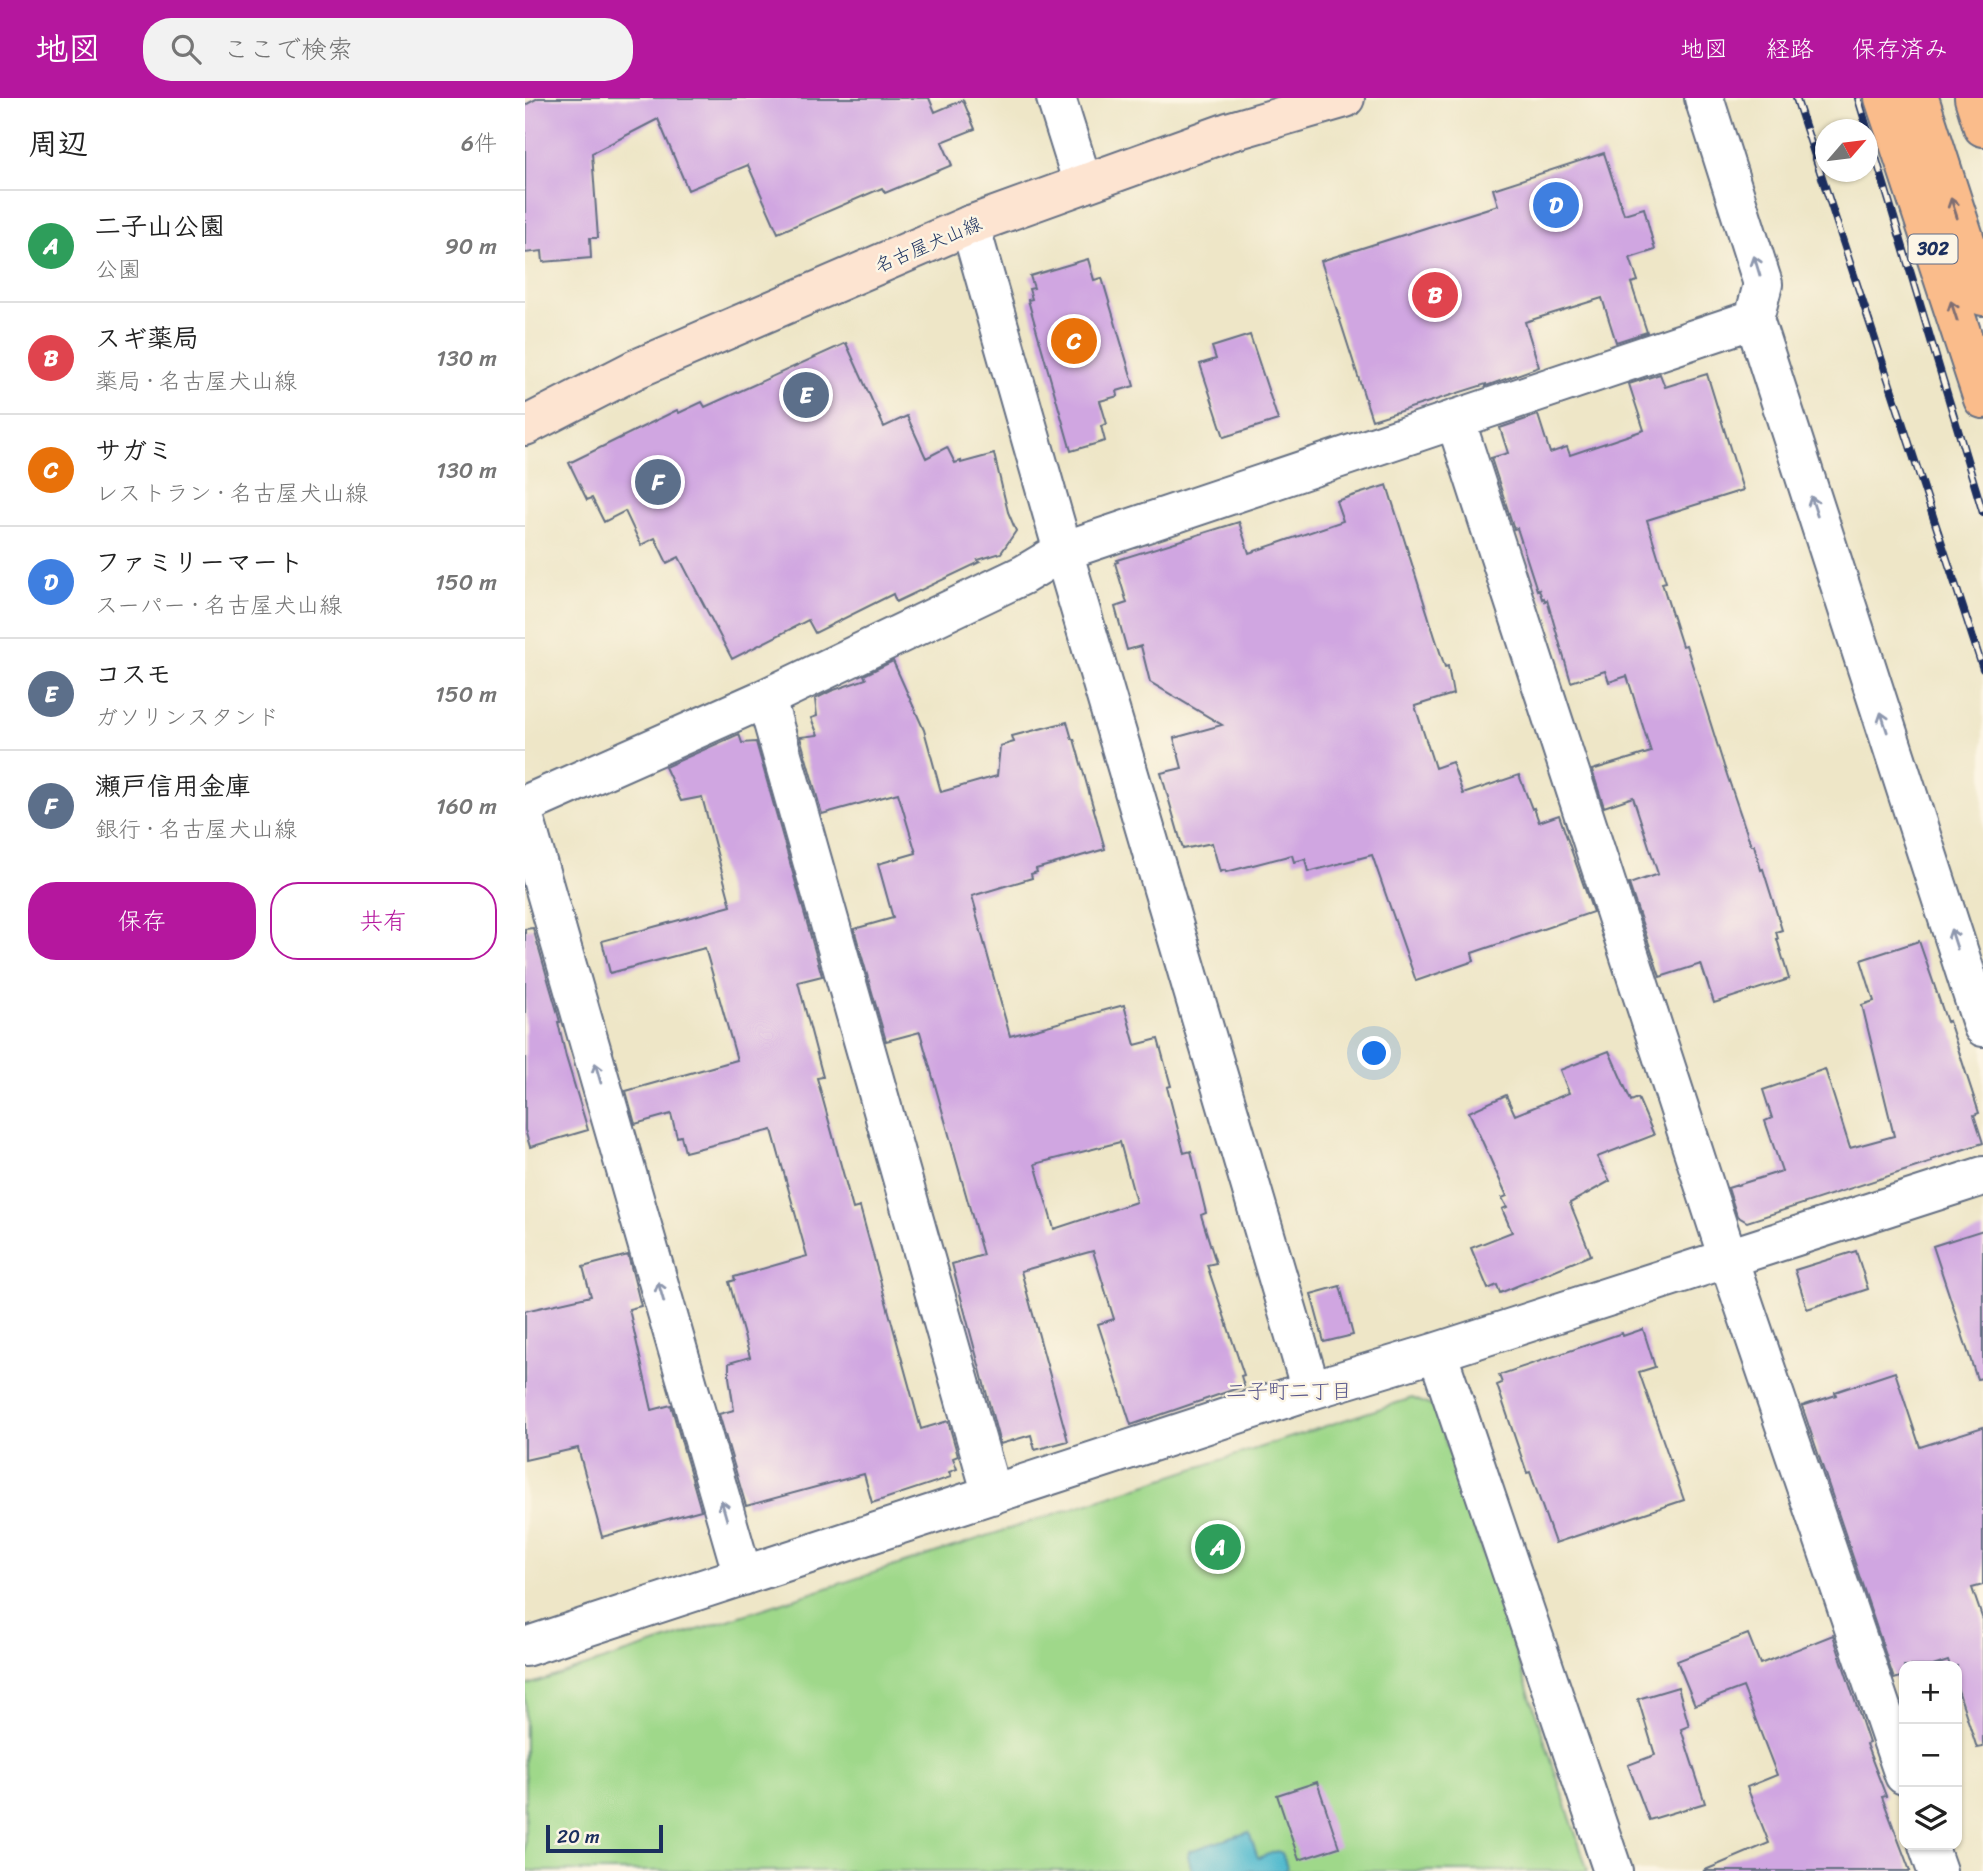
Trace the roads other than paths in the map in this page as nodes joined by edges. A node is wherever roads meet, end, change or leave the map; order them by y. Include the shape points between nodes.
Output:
1 (1056, 98) edge
2 (1345, 98) edge
3 (1704, 98) edge
4 (1884, 98) edge
5 (1919, 98) edge
6 (1974, 98) edge
7 (1983, 127) edge
8 (1083, 184) junction
9 (970, 225) junction
10 (1983, 296) edge
11 (1753, 319) junction
12 (1983, 399) edge
13 (1455, 419) junction
14 (525, 426) edge
15 (1063, 551) junction
16 (766, 698) junction
17 (525, 805) edge
18 (525, 820) edge
19 (1983, 1027) edge
20 (1983, 1176) edge
21 (1728, 1258) junction
22 (1437, 1352) junction
23 (1311, 1390) junction
24 (992, 1495) junction
25 (743, 1576) junction
26 (525, 1647) edge
27 (1899, 1760) edge
28 (1930, 1850) edge
29 (1613, 1871) edge
30 (1937, 1871) edge

1 - 8 street
2 - 8 main road, 名古屋犬山線 via 1228,132
11 -> 3 street via 1763,284
12 -> 4 highway, 302
10 -> 5 highway
6 - 7 highway
8 - 9 main road, 名古屋犬山線
9 - 14 main road, 名古屋犬山線 via 636,369
9 - 15 street
11 - 13 street
19 -> 11 street
13 - 15 street
13 - 21 street
15 - 16 street via 1023,575
15 - 23 street
16 - 17 street
16 - 24 street
25 -> 18 street
20 - 21 street
21 - 22 street
21 - 27 street
22 - 23 street
22 - 29 street
23 - 24 street
24 - 25 street
25 - 26 street
28 - 30 street

